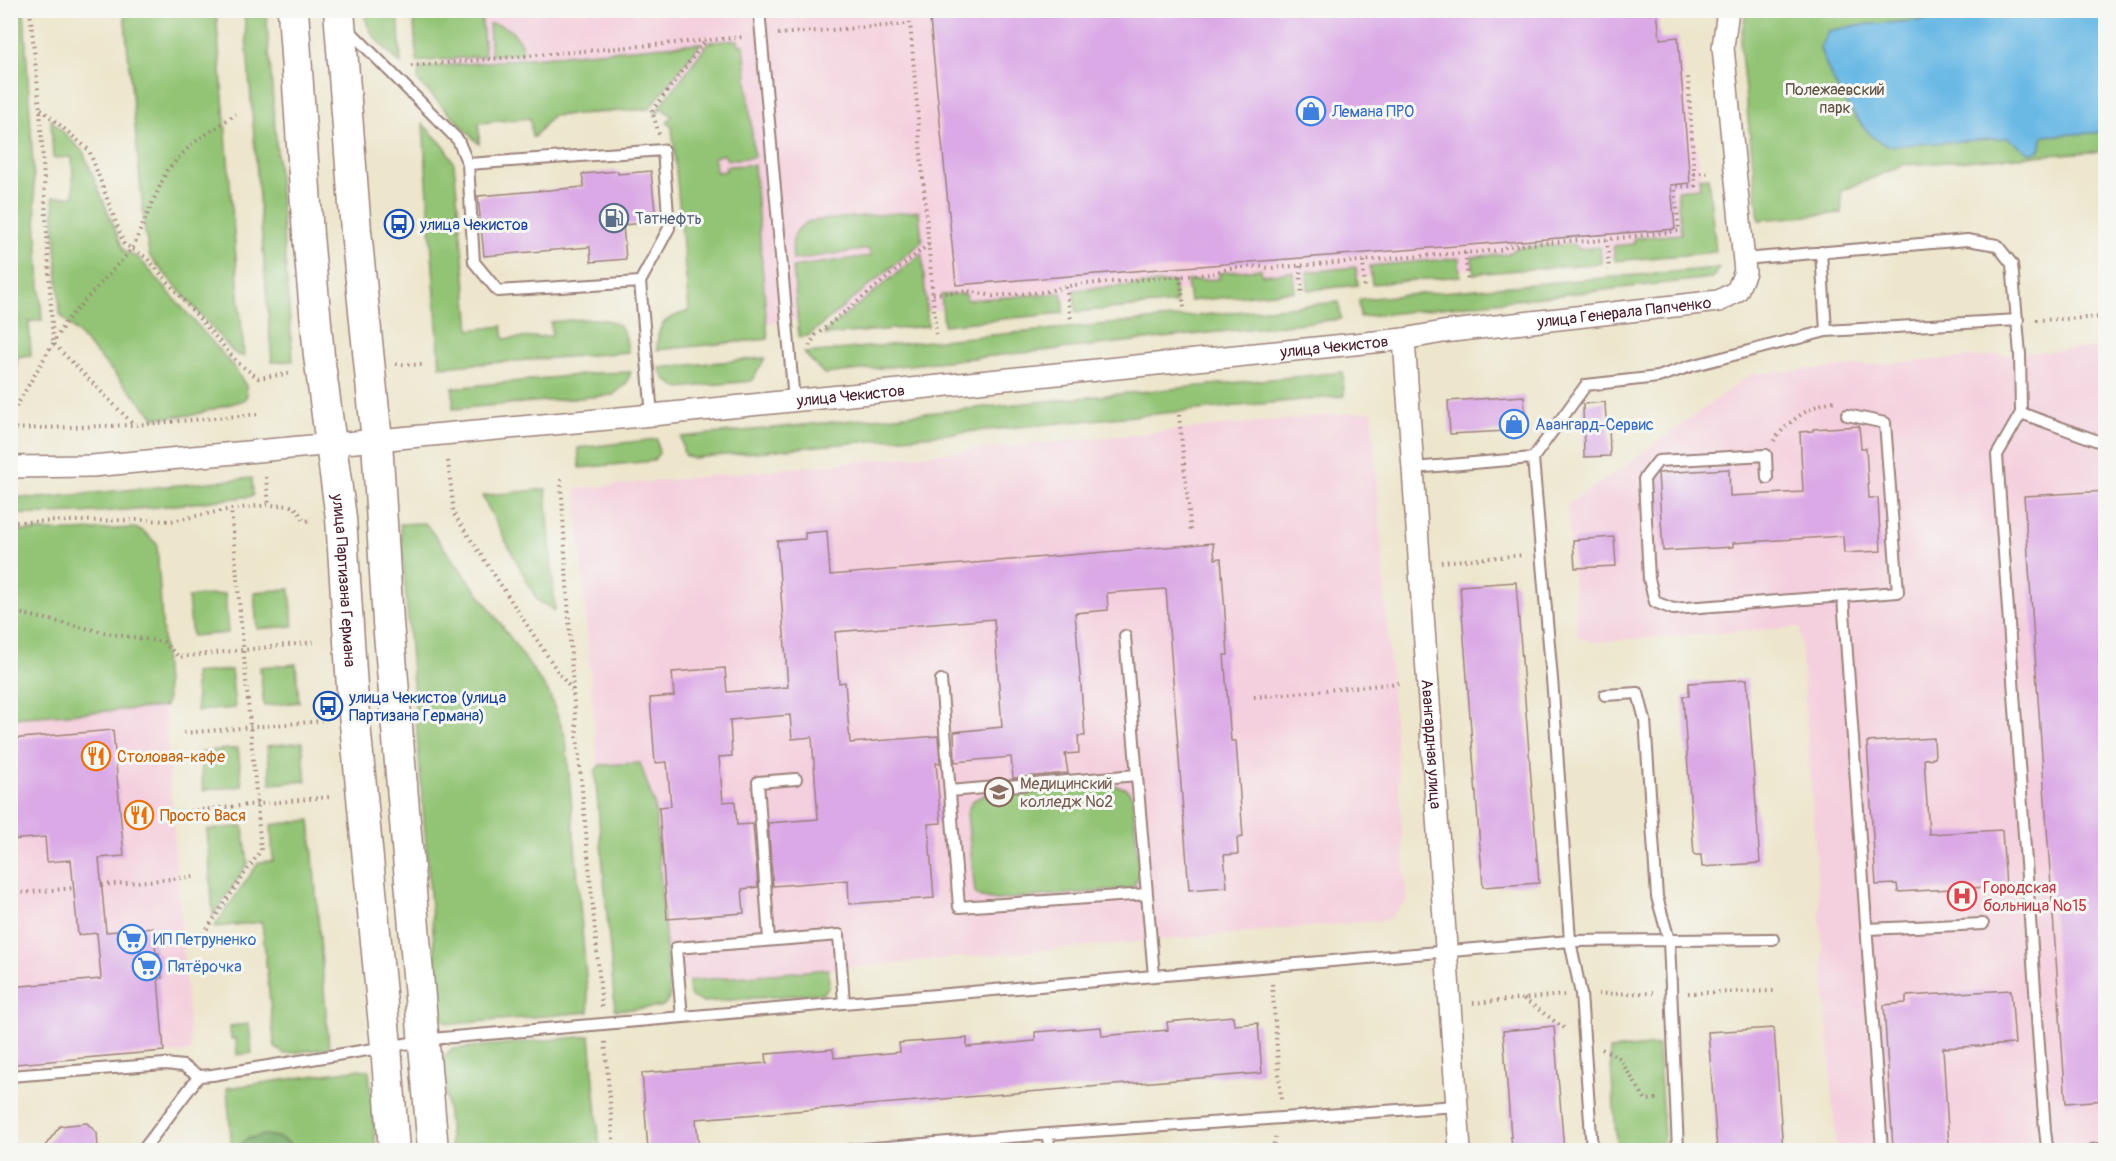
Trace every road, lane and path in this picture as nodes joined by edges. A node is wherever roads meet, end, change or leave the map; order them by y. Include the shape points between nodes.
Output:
1 (30, 10) edge
2 (293, 10) edge
3 (759, 10) edge
4 (909, 10) edge
5 (1728, 10) edge
6 (340, 16) edge
7 (909, 24) junction
8 (761, 35) junction
9 (707, 40) junction
10 (410, 66) dead end
11 (1688, 76) dead end
12 (40, 109) junction
13 (236, 114) dead end
14 (663, 150) junction
15 (468, 164) junction
16 (1708, 173) dead end
17 (1694, 174) junction
18 (1607, 240) junction
19 (929, 244) junction
20 (132, 249) junction
21 (1821, 252) junction
22 (1465, 253) junction
23 (1744, 259) junction
24 (1363, 261) junction
25 (1300, 266) junction
26 (1609, 270) dead end
27 (1180, 276) junction
28 (1468, 281) dead end
29 (640, 282) junction
30 (1066, 287) junction
31 (1365, 290) dead end
32 (933, 294) junction
33 (1302, 296) dead end
34 (1184, 308) dead end
35 (2106, 317) edge
36 (1071, 320) dead end
37 (2018, 320) junction
38 (1826, 331) junction
39 (936, 334) dead end
40 (1404, 339) junction
41 (53, 343) junction
42 (808, 346) dead end
43 (392, 364) dead end
44 (424, 365) dead end
45 (293, 373) dead end
46 (794, 401) junction
47 (2021, 413) junction
48 (261, 414) dead end
49 (1179, 415) dead end
50 (1847, 415) dead end
51 (652, 416) junction
52 (10, 417) edge
53 (1869, 419) junction
54 (134, 425) junction
55 (10, 429) edge
56 (377, 441) junction
57 (2106, 444) edge
58 (332, 446) junction
59 (1766, 455) junction
60 (1533, 458) junction
61 (448, 461) dead end
62 (10, 467) edge
63 (1413, 468) junction
64 (266, 477) dead end
65 (1767, 478) dead end
66 (561, 479) dead end
67 (269, 505) junction
68 (231, 509) junction
69 (314, 520) dead end
70 (10, 522) edge
71 (1191, 532) dead end
72 (1542, 554) junction
73 (1420, 564) junction
74 (1843, 597) junction
75 (10, 611) edge
76 (1125, 636) dead end
77 (315, 642) dead end
78 (244, 649) junction
79 (941, 680) dead end
80 (1400, 683) dead end
81 (573, 691) junction
82 (1605, 695) dead end
83 (1254, 697) dead end
84 (322, 721) dead end
85 (250, 726) junction
86 (184, 733) dead end
87 (1137, 775) junction
88 (796, 779) dead end
89 (950, 791) junction
90 (329, 797) dead end
91 (257, 805) junction
92 (190, 811) dead end
93 (194, 877) dead end
94 (102, 885) dead end
95 (74, 888) dead end
96 (10, 894) edge
97 (1147, 894) junction
98 (1983, 924) dead end
99 (1867, 929) junction
100 (200, 939) dead end
101 (1773, 939) dead end
102 (769, 940) junction
103 (1669, 940) junction
104 (1570, 941) junction
105 (1447, 951) junction
106 (1271, 966) junction
107 (1154, 976) junction
108 (1574, 994) dead end
109 (1524, 999) junction
110 (844, 1003) junction
111 (1473, 1003) dead end
112 (682, 1017) junction
113 (604, 1024) junction
114 (1572, 1034) dead end
115 (424, 1040) junction
116 (386, 1046) junction
117 (1600, 1048) dead end
118 (10, 1076) edge
119 (199, 1076) junction
120 (1662, 1099) dead end
121 (1456, 1106) junction
122 (1282, 1117) junction
123 (1048, 1134) junction
124 (2106, 1148) edge
125 (143, 1150) edge
126 (394, 1150) edge
127 (433, 1150) edge
128 (614, 1150) edge
129 (850, 1150) edge
130 (1049, 1150) edge
131 (1272, 1150) edge
132 (1460, 1150) edge
133 (1592, 1150) edge
134 (1678, 1150) edge
135 (1882, 1150) edge
136 (2052, 1150) edge
137 (2092, 1150) edge

1 - 12 path
2 - 58 main road, улица Партизана Германа via 312,279
3 - 8 lane
4 - 7 path
5 - 23 street, улица Генерала Папченко via 1723,47
6 - 15 lane via 458,140
6 - 56 main road
7 - 8 path
7 - 19 path
8 - 9 path
8 - 46 lane
9 - 10 path
9 - 14 path via 652,111
11 - 17 path
12 - 20 path via 89,150 124,244
12 - 41 path
13 - 20 path via 192,144 167,170
14 - 15 lane
14 - 29 lane via 669,228
15 - 29 lane via 474,262 498,291
16 - 17 path
17 - 18 path via 1695,186 1675,187 1679,231
18 - 22 path via 1507,246 1502,250
18 - 26 path
19 - 32 path
19 - 42 path via 816,335
20 - 41 path via 66,321
20 - 45 path via 147,258 238,363 258,378
21 - 23 lane
21 - 37 lane via 1967,240 1997,245 2012,264
21 - 38 lane
22 - 24 path
22 - 28 path
23 - 40 street, улица Генерала Папченко via 1745,272 1737,291 1719,301
24 - 25 path
24 - 31 path
25 - 27 path via 1260,266
25 - 33 path
27 - 30 path
27 - 34 path
29 - 51 lane
30 - 32 path via 993,296 968,291
30 - 36 path
32 - 39 path
35 - 37 path
37 - 38 lane
37 - 47 lane
38 - 60 lane via 1658,377 1586,385
40 - 46 street, улица Чекистов
40 - 63 street, Авангардная улица
41 - 52 path
41 - 54 path
43 - 44 path
46 - 51 street, улица Чекистов
47 - 57 lane
47 - 136 lane via 1997,455 2045,1130 2047,1147
48 - 54 path
49 - 71 path
50 - 53 lane
51 - 56 street, улица Чекистов
53 - 59 path via 1856,405 1842,400 1817,405 1778,436
53 - 74 lane via 1885,423 1898,592
54 - 55 path
56 - 58 street, улица Чекистов
56 - 115 main road via 388,622
58 - 62 street, улица Чекистов via 92,466
58 - 116 main road, улица Партизана Германа
59 - 65 lane
59 - 74 lane via 1658,461 1644,479 1648,579 1655,602 1673,609
60 - 63 lane
60 - 72 lane
61 - 81 path via 454,514
63 - 73 street, Авангардная улица
64 - 67 path
66 - 81 path
67 - 68 path
67 - 69 path via 294,506 305,521
68 - 70 path via 171,521
68 - 78 path
72 - 73 path
72 - 104 lane
73 - 105 street, Авангардная улица
74 - 99 lane
75 - 78 path via 163,642 179,657
76 - 87 lane
77 - 78 path
78 - 85 path
79 - 89 lane
80 - 83 path
81 - 113 path
82 - 103 lane via 1638,693 1645,720 1657,897
84 - 85 path
85 - 86 path
85 - 91 path
87 - 89 lane
87 - 97 lane
88 - 102 lane via 758,782
89 - 97 lane via 959,907
90 - 91 path
91 - 92 path
91 - 100 path via 261,850
93 - 94 path
95 - 96 path
97 - 107 lane
98 - 99 lane
99 - 135 lane
101 - 103 lane
102 - 110 lane via 839,935
102 - 112 lane via 676,948
103 - 104 lane
103 - 134 lane
104 - 105 lane
104 - 133 lane via 1581,994
105 - 106 lane
105 - 121 street, Авангардная улица
106 - 107 lane
106 - 122 path
107 - 110 lane
108 - 109 path
109 - 111 path
109 - 114 path
110 - 112 lane
112 - 113 lane
113 - 115 lane
113 - 128 path
115 - 116 lane
115 - 127 main road
116 - 119 lane
116 - 126 main road, улица Партизана Германа
117 - 120 path via 1618,1058 1646,1100
118 - 119 lane via 165,1064 183,1066
119 - 125 lane
121 - 122 lane
121 - 132 street, Авангардная улица
122 - 123 lane
122 - 131 path
123 - 129 lane
123 - 130 lane
124 - 137 lane

